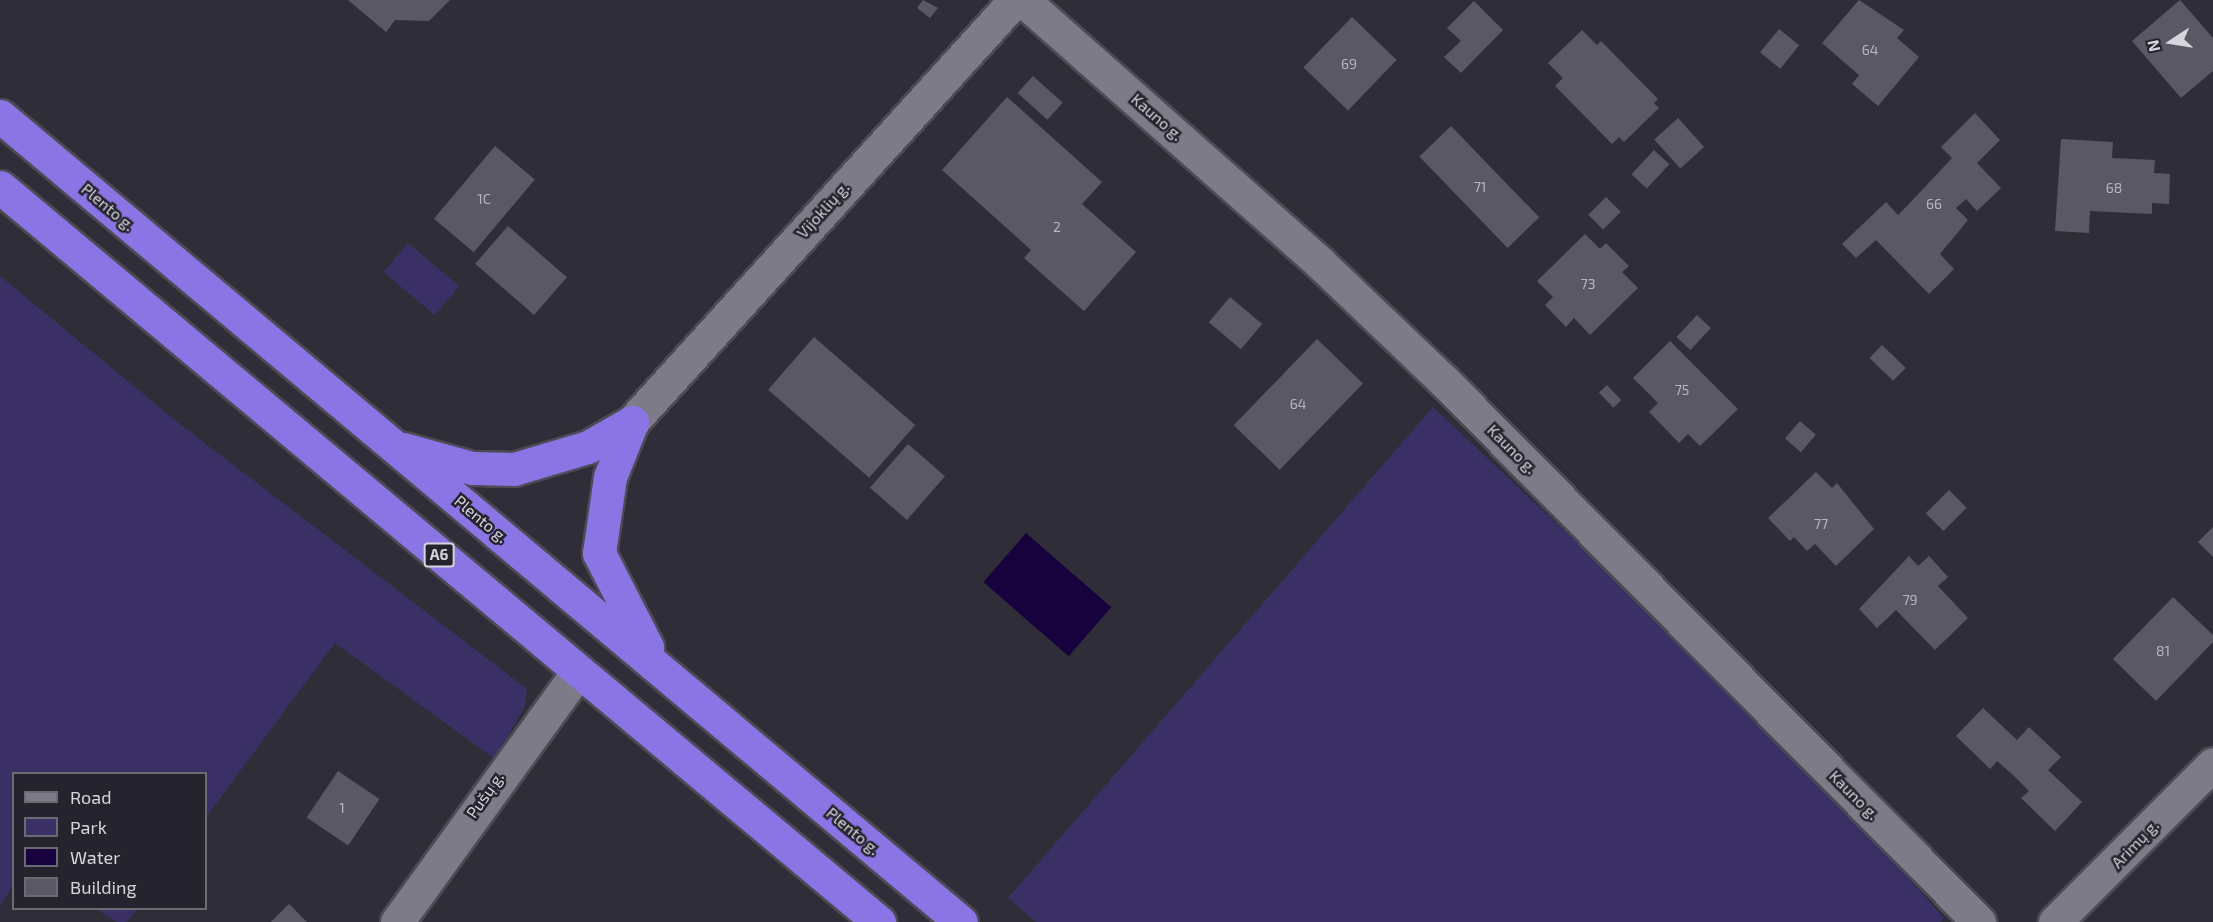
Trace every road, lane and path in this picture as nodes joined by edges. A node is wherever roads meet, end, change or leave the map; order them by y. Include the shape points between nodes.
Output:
1 (1015, 0) edge
2 (1023, 0) edge
3 (0, 116) edge
4 (0, 187) edge
5 (632, 422) junction
6 (394, 446) junction
7 (658, 667) junction
8 (578, 672) junction
9 (2213, 764) edge
10 (397, 922) edge
11 (879, 922) edge
12 (961, 922) edge
13 (1979, 922) edge
14 (2055, 922) edge

1 - 5 street, Vijoklių g.
2 - 13 street, Kauno g. via 1302,247 1444,381
3 - 6 highway, Plento g.
4 - 8 highway, A6
5 - 6 highway via 588,447 514,469 472,468
5 - 7 highway via 610,477 599,521 599,553
6 - 7 highway, Plento g.
7 - 12 highway, Plento g.
8 - 10 street, Pušų g.
8 - 11 highway, A6
9 - 14 street, Arimų g.

